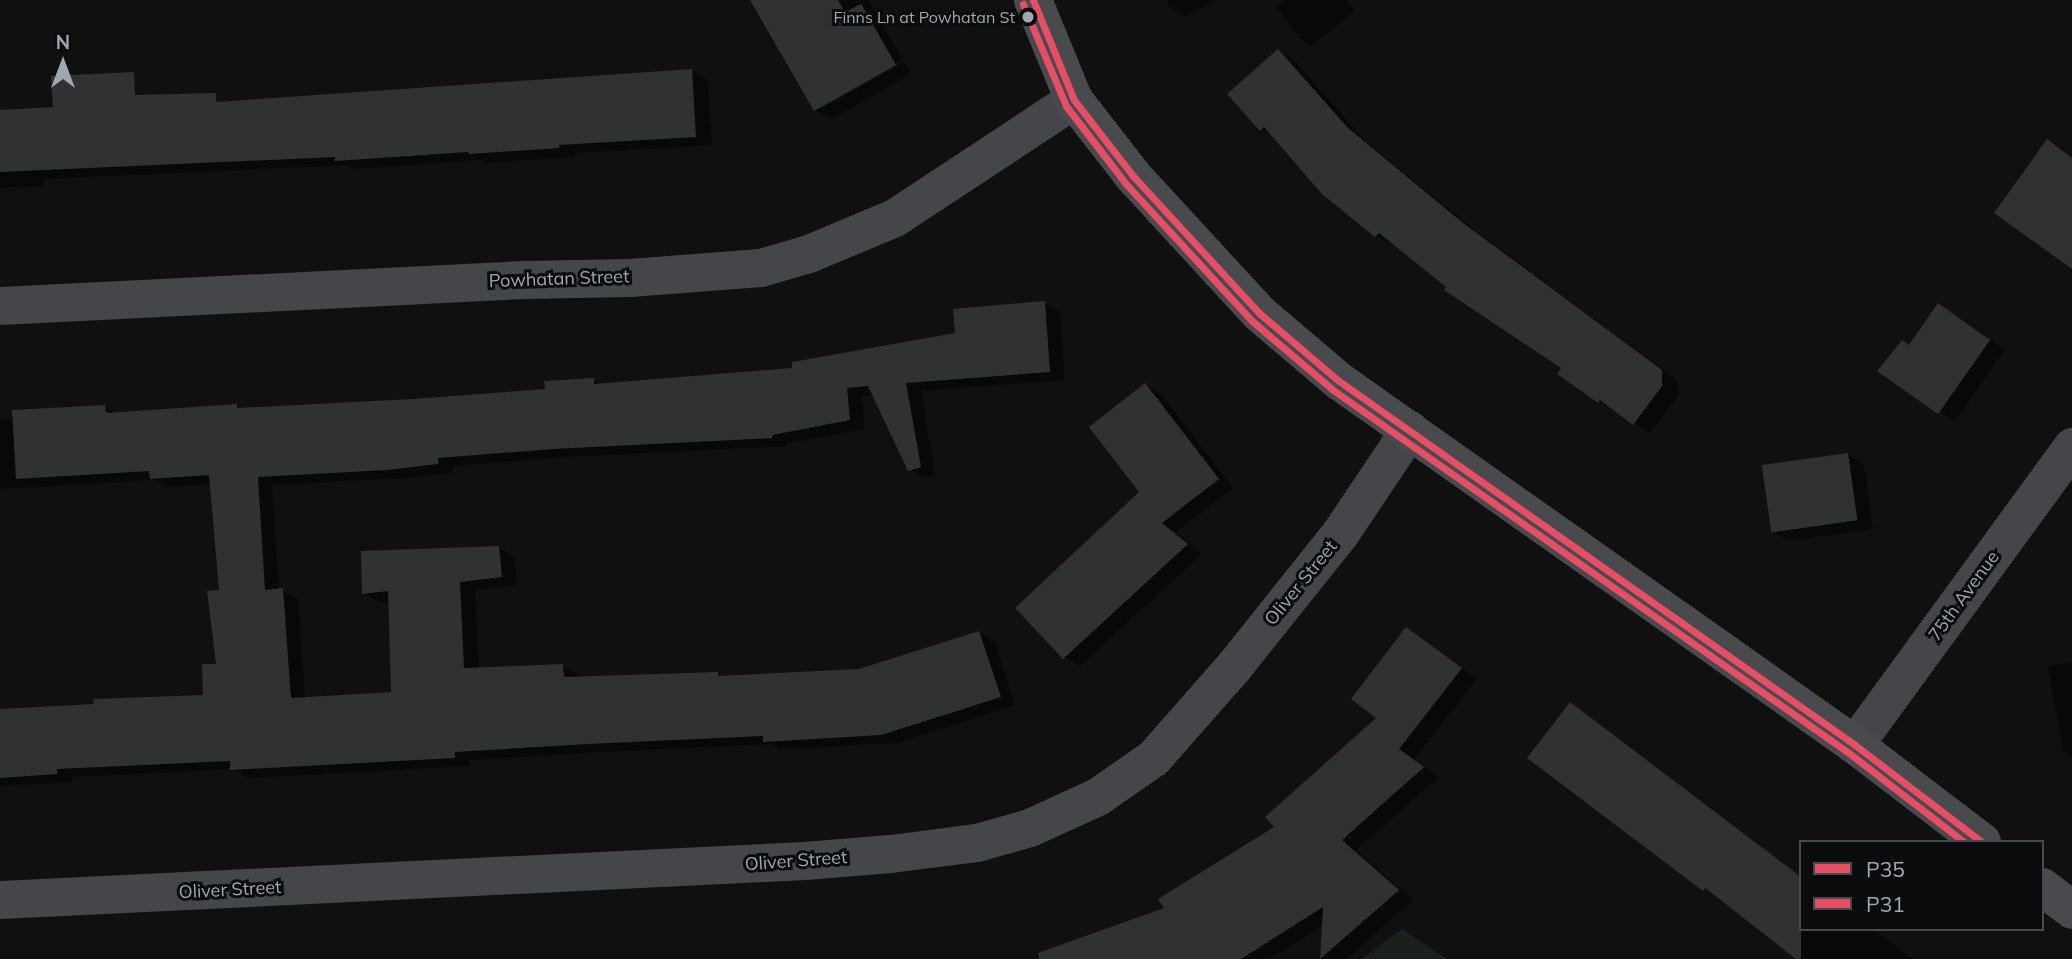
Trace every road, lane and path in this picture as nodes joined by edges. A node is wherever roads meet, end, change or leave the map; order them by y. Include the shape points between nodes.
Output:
1 (1032, 0) edge
2 (1074, 100) junction
3 (0, 306) edge
4 (1410, 430) junction
5 (2072, 447) edge
6 (1855, 745) junction
7 (1979, 840) edge
8 (2044, 889) edge
9 (0, 900) edge
10 (2072, 910) edge

1 - 2 street
2 - 3 street, Powhatan Street via 895,218 809,254 761,268
2 - 4 street via 1134,177 1259,313 1339,381
4 - 6 street
4 - 9 street, Oliver Street via 1341,533 1154,758 1098,797 1030,828 977,843 891,855
5 - 6 street, 75th Avenue
6 - 7 street
8 - 10 street

